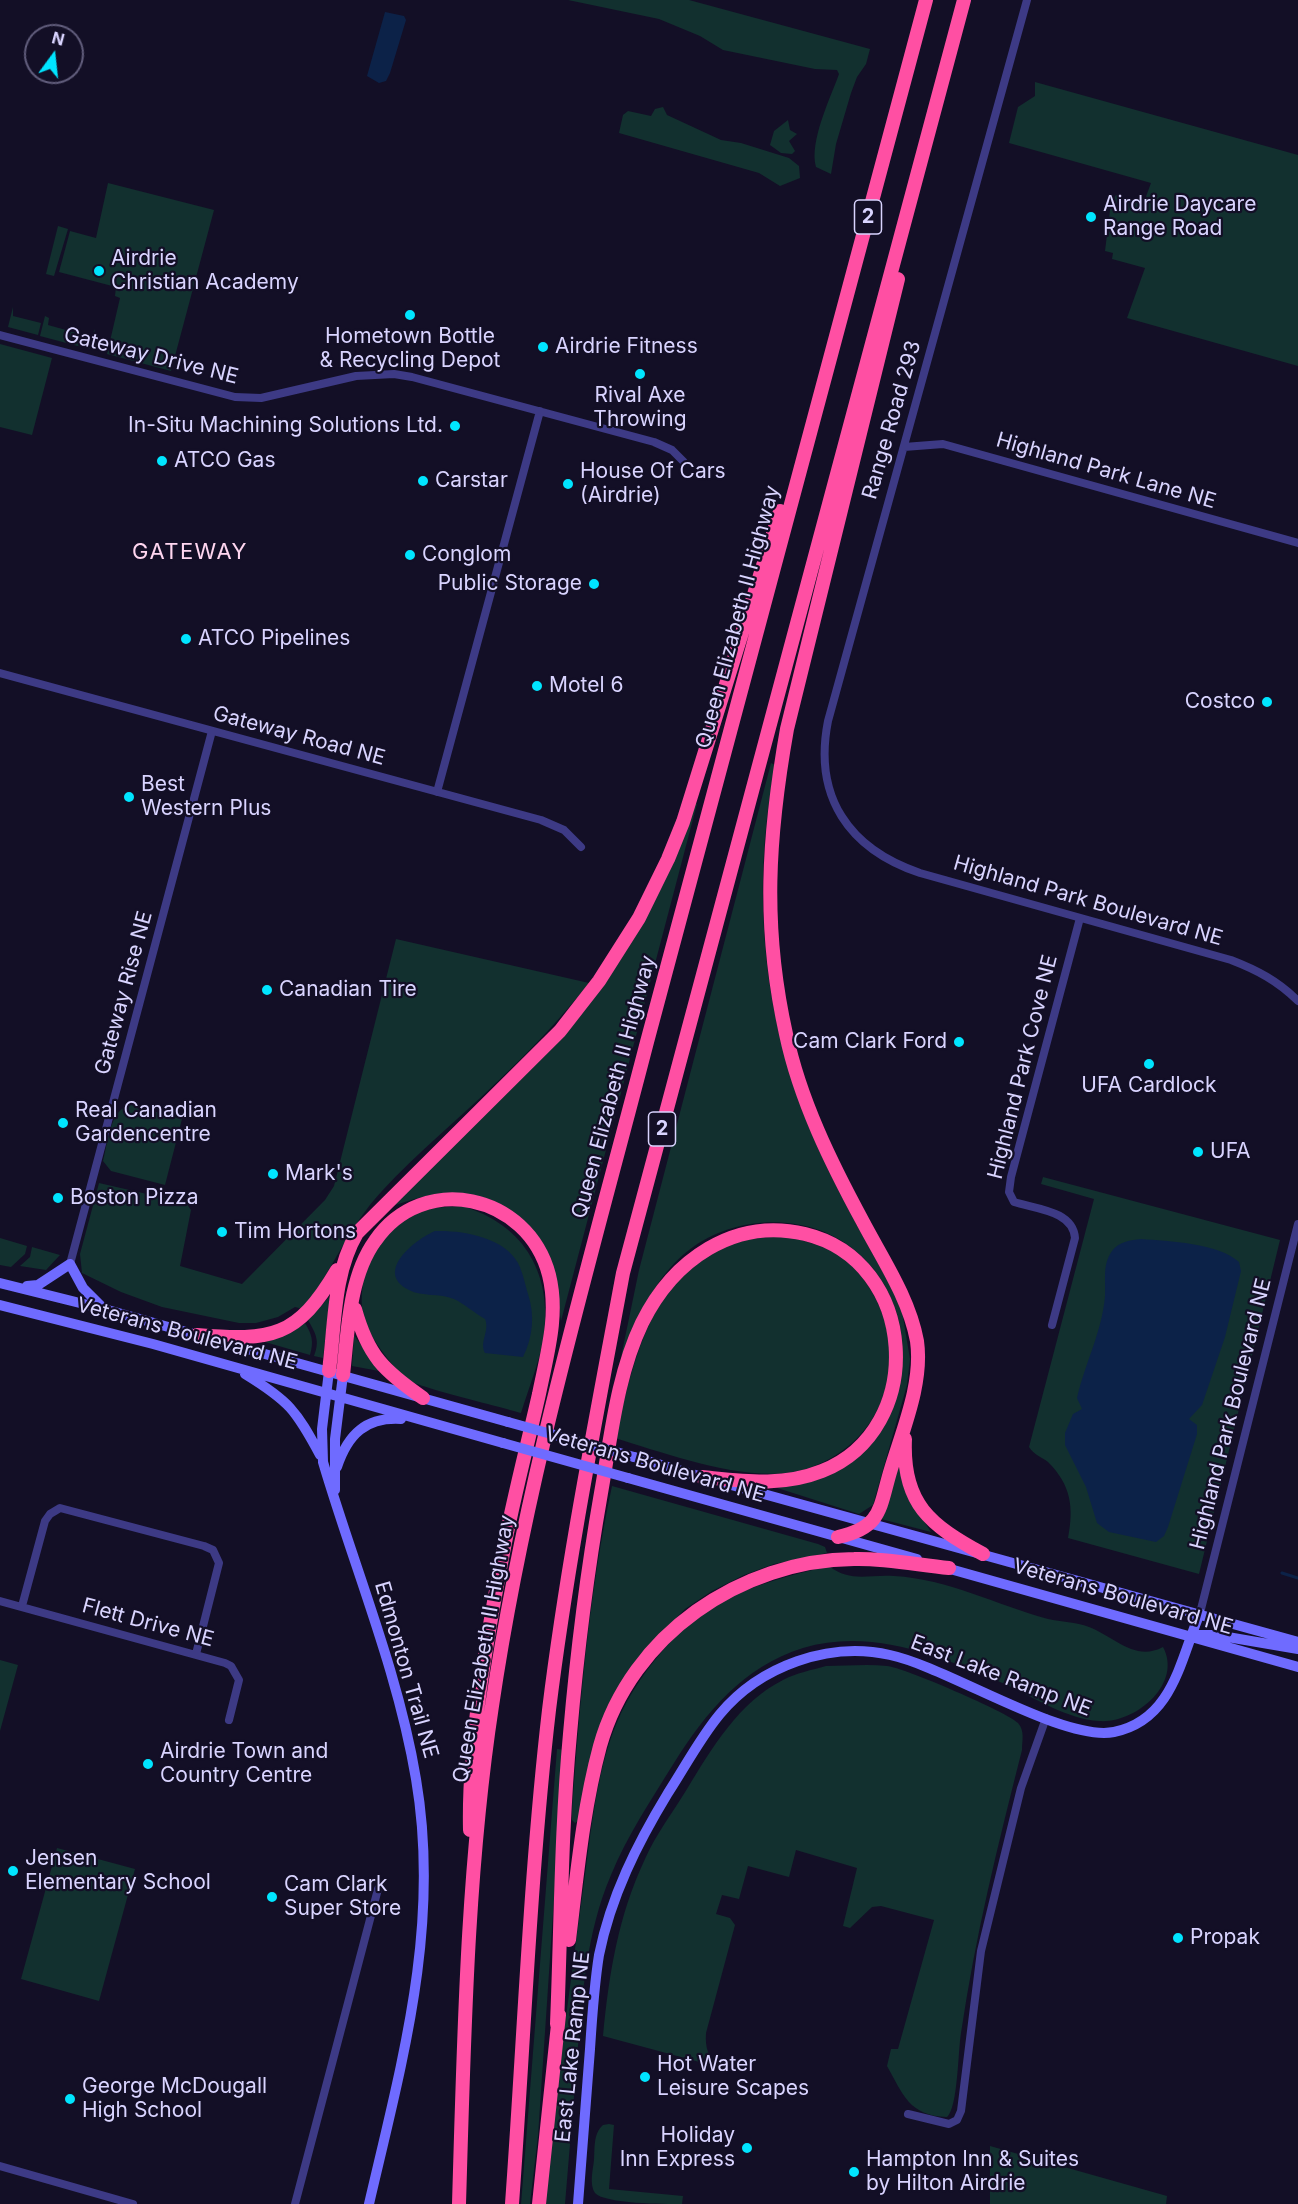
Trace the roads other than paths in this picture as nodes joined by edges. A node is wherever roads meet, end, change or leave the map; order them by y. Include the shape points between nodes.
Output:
1 (927, 0) edge
2 (964, 0) edge
3 (1027, 0) edge
4 (943, 77) junction
5 (0, 335) edge
6 (540, 411) junction
7 (809, 433) junction
8 (904, 447) junction
9 (684, 462) dead end
10 (1298, 543) edge
11 (0, 673) edge
12 (212, 731) junction
13 (437, 792) junction
14 (863, 843) joint
15 (580, 847) dead end
16 (1080, 918) junction
17 (1298, 1001) edge
18 (1298, 1224) edge
19 (345, 1258) junction
20 (70, 1264) junction
21 (0, 1283) edge
22 (18, 1287) junction
23 (353, 1304) junction
24 (0, 1305) edge
25 (105, 1309) junction
26 (1052, 1325) dead end
27 (197, 1335) junction
28 (232, 1366) junction
29 (336, 1373) junction
30 (326, 1393) junction
31 (339, 1396) junction
32 (423, 1398) junction
33 (909, 1407) junction
34 (420, 1419) junction
35 (323, 1462) junction
36 (334, 1476) junction
37 (702, 1477) junction
38 (335, 1505) junction
39 (870, 1524) junction
40 (838, 1537) junction
41 (983, 1554) junction
42 (949, 1568) junction
43 (0, 1600) edge
44 (22, 1606) junction
45 (1200, 1613) junction
46 (1190, 1636) junction
47 (1298, 1642) edge
48 (1298, 1649) edge
49 (196, 1654) junction
50 (1298, 1666) edge
51 (1046, 1718) junction
52 (229, 1720) dead end
53 (378, 1889) dead end
54 (471, 1907) junction
55 (557, 2024) junction
56 (908, 2114) dead end
57 (0, 2166) edge
58 (133, 2204) edge
59 (296, 2204) edge
60 (369, 2204) edge
61 (459, 2204) edge
62 (512, 2204) edge
63 (538, 2204) edge
64 (578, 2204) edge

1 - 7 highway, Queen Elizabeth II Highway / 2
2 - 4 highway, 2
3 - 8 street, Range Road 293
4 - 33 highway via 892,305 788,729 772,827 769,888 778,998 792,1061 832,1164 908,1309 917,1342
4 - 62 highway, 2 via 623,1274 549,1709
5 - 6 street, Gateway Drive NE via 235,397 261,398 356,376 394,374
6 - 9 street, Gateway Drive NE via 654,442 672,450
6 - 13 street
7 - 19 highway via 774,527 682,822 639,918 599,981 560,1031 367,1221
7 - 54 highway, Queen Elizabeth II Highway / 2 via 606,1199 527,1515 491,1710
8 - 10 street, Highland Park Lane NE via 943,444
8 - 14 street, Range Road 293 via 826,733 827,783 843,819
11 - 12 street, Gateway Road NE
12 - 13 street, Gateway Road NE
12 - 20 street, Gateway Rise NE
13 - 15 street, Gateway Road NE via 541,819 564,830
14 - 16 street, Highland Park Boulevard NE via 892,863 913,871
16 - 17 street, Highland Park Boulevard NE via 1261,971
16 - 26 street, Highland Park Cove NE via 1009,1192 1014,1202 1066,1218 1074,1227 1075,1238
18 - 45 street, Highland Park Boulevard NE
19 - 27 highway via 320,1300 289,1327 267,1336 244,1339
19 - 29 highway via 339,1278
20 - 22 main road via 38,1285
20 - 25 main road via 82,1288
21 - 22 main road, Veterans Boulevard NE
22 - 25 main road, Veterans Boulevard NE
23 - 29 highway
23 - 32 highway via 373,1355 390,1374
23 - 54 highway via 363,1261 376,1239 400,1216 432,1201 475,1201 509,1216 540,1251 551,1286 551,1335 503,1553 480,1707 469,1805
24 - 28 main road, Veterans Boulevard NE
25 - 27 main road, Veterans Boulevard NE
27 - 29 main road, Veterans Boulevard NE
28 - 30 main road, Veterans Boulevard NE
28 - 35 main road via 287,1402
29 - 30 main road, Edmonton Trail NE
29 - 31 main road, Edmonton Trail NE
29 - 32 main road, Veterans Boulevard NE
30 - 31 main road, Veterans Boulevard NE
30 - 35 main road, Edmonton Trail NE
31 - 34 main road, Veterans Boulevard NE
31 - 36 main road, Edmonton Trail NE
32 - 37 main road, Veterans Boulevard NE, bridge
33 - 39 highway via 878,1512
33 - 41 highway via 905,1455 914,1499 945,1533
34 - 36 main road via 386,1418 361,1427 343,1449
34 - 40 main road, Veterans Boulevard NE, bridge
35 - 38 main road, Edmonton Trail NE
36 - 38 main road, Edmonton Trail NE
37 - 39 main road, Veterans Boulevard NE
37 - 55 highway via 760,1483 794,1481 824,1471 847,1457 869,1436 885,1412 895,1380 898,1346 891,1316 882,1294 864,1269 825,1241 773,1230 743,1233 714,1244 687,1262 658,1295 633,1345 613,1422 579,1640 570,1737
38 - 60 main road, Edmonton Trail NE via 404,1719 423,1832 420,1971
39 - 40 highway
39 - 41 main road, Veterans Boulevard NE
40 - 42 main road, Veterans Boulevard NE
41 - 45 main road, Veterans Boulevard NE
42 - 46 main road, Veterans Boulevard NE
42 - 55 highway via 854,1559 788,1567 753,1578 717,1596 644,1660 619,1698 601,1745 581,1843
43 - 44 street, Flett Drive NE
44 - 49 street, Flett Drive NE
44 - 49 street via 45,1521 60,1508 204,1546 213,1550 219,1563
45 - 46 main road, East Lake Ramp NE
45 - 47 main road, Veterans Boulevard NE
46 - 48 main road via 1205,1633
46 - 50 main road, Veterans Boulevard NE
46 - 51 main road, East Lake Ramp NE via 1167,1697 1132,1726 1097,1733
49 - 52 street, Flett Drive NE via 225,1663 237,1673 238,1686
51 - 56 street via 1021,1788 981,1952 959,2116 948,2124
51 - 64 main road, East Lake Ramp NE via 907,1659 869,1652 833,1653 793,1663 763,1677 726,1708 710,1726 640,1841 611,1908 595,1982
53 - 59 street
54 - 61 highway, Queen Elizabeth II Highway / 2
55 - 63 highway
57 - 58 street

